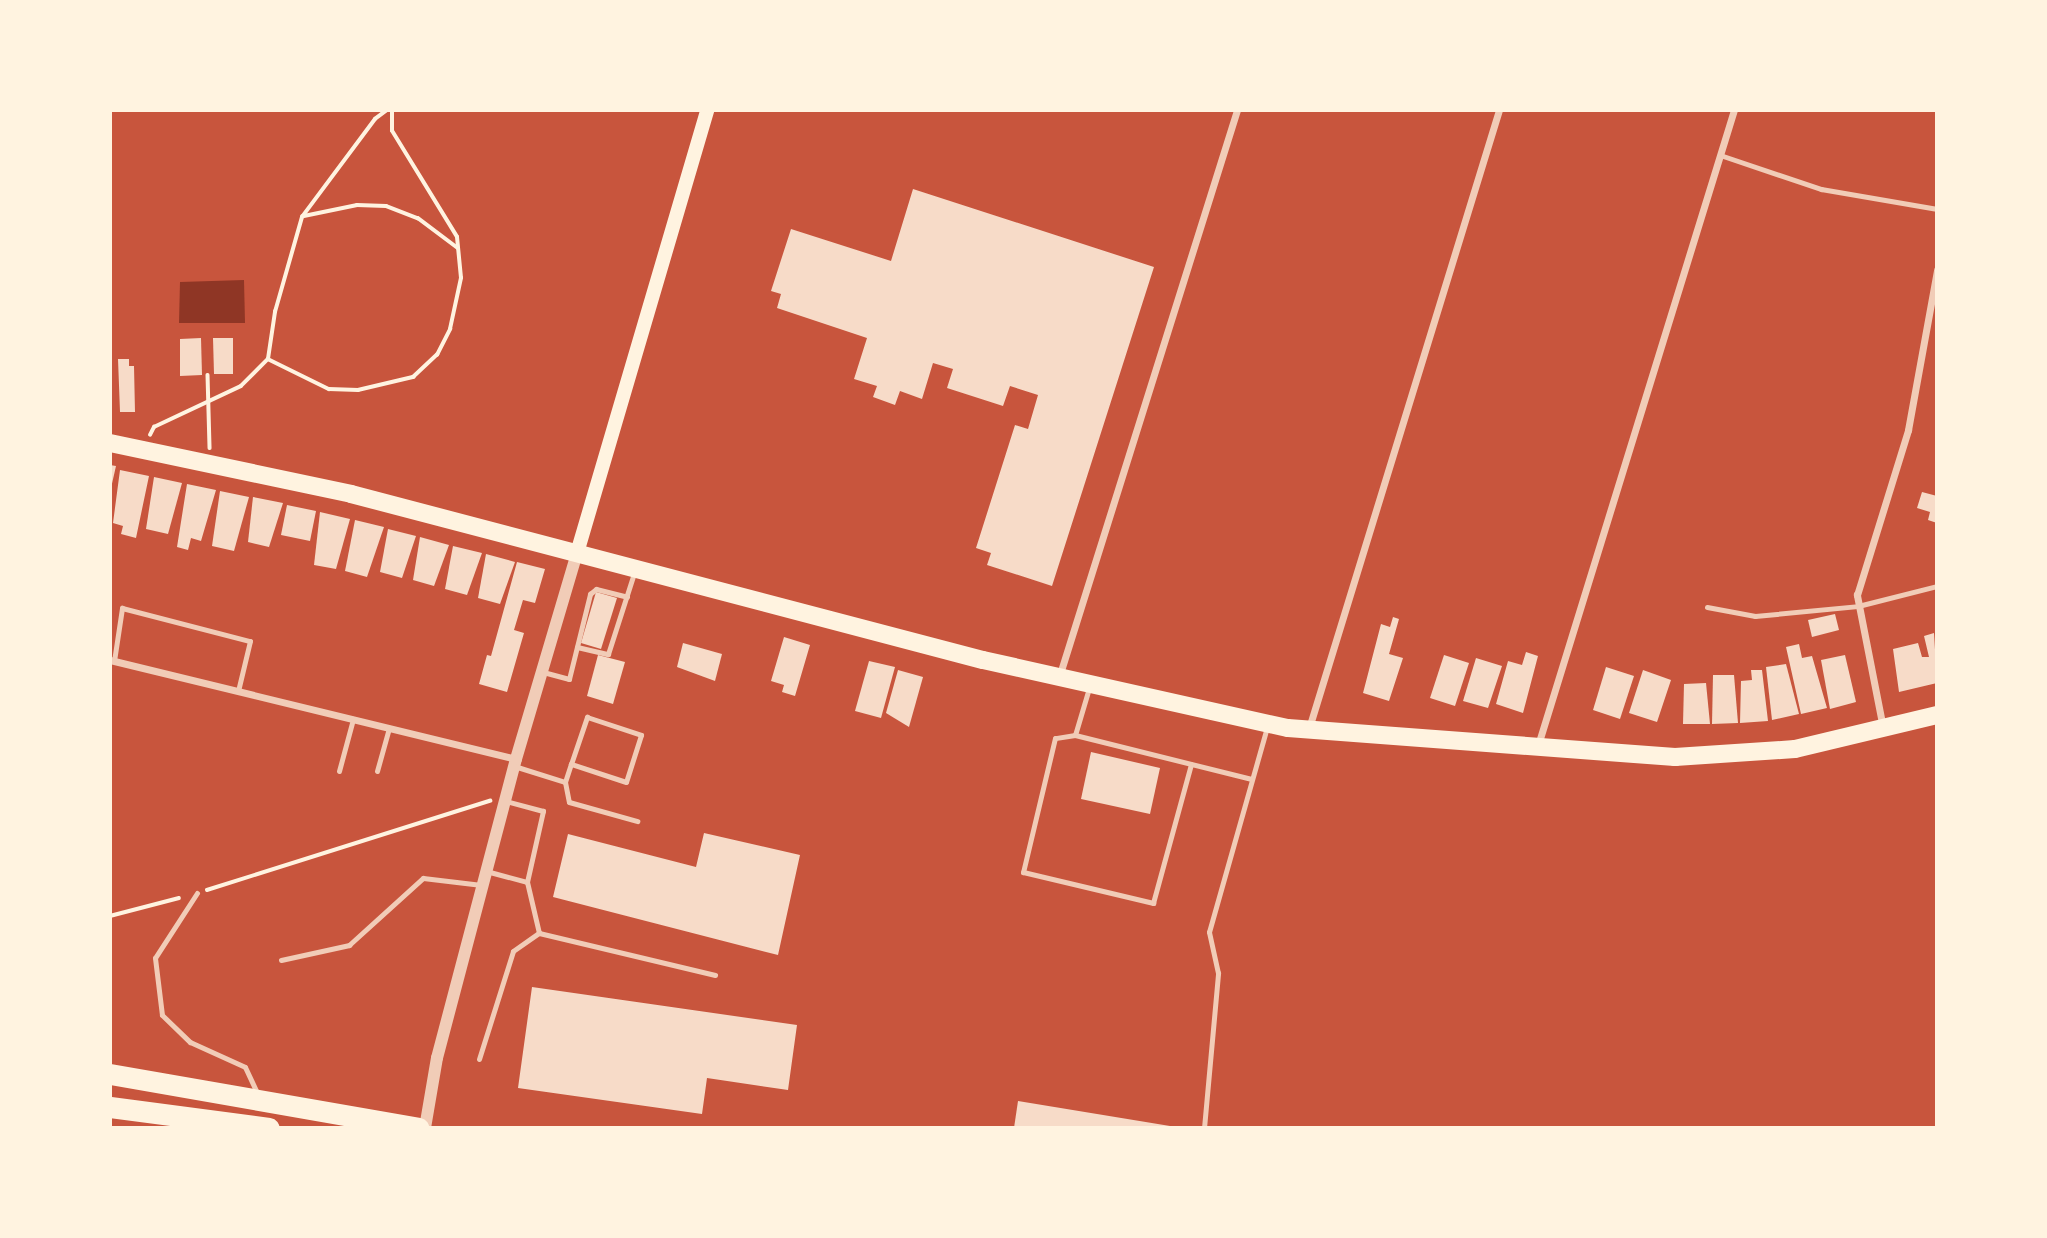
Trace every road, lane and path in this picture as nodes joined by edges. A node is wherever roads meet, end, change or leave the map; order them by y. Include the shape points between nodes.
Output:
1 (389, 110) edge
2 (707, 110) edge
3 (1237, 110) edge
4 (1499, 110) edge
5 (1734, 110) edge
6 (1720, 155) junction
7 (1937, 209) edge
8 (302, 216) junction
9 (458, 248) junction
10 (1937, 270) edge
11 (268, 359) junction
12 (208, 375) dead end
13 (210, 400) junction
14 (110, 443) edge
15 (144, 450) junction
16 (208, 464) junction
17 (577, 553) junction
18 (636, 568) junction
19 (1937, 586) edge
20 (627, 597) junction
21 (1858, 606) junction
22 (1707, 607) dead end
23 (577, 647) junction
24 (112, 661) edge
25 (541, 672) junction
26 (1059, 678) junction
27 (1090, 686) junction
28 (238, 691) junction
29 (1937, 715) edge
30 (352, 719) junction
31 (1268, 724) junction
32 (389, 728) junction
33 (1883, 728) junction
34 (1308, 729) junction
35 (1075, 735) junction
36 (1538, 747) junction
37 (515, 762) junction
38 (571, 764) junction
39 (1191, 764) junction
40 (339, 771) dead end
41 (377, 771) dead end
42 (1252, 779) junction
43 (565, 782) junction
44 (505, 799) junction
45 (637, 821) dead end
46 (486, 871) junction
47 (527, 882) junction
48 (482, 885) junction
49 (197, 893) junction
50 (110, 916) edge
51 (538, 933) junction
52 (281, 960) dead end
53 (715, 975) dead end
54 (479, 1059) dead end
55 (110, 1074) edge
56 (259, 1098) junction
57 (110, 1107) edge
58 (269, 1128) edge
59 (418, 1128) edge
60 (425, 1128) edge
61 (1204, 1128) edge

1 - 8 path via 375,119
1 - 9 path via 392,131 457,237
2 - 17 main road
3 - 26 street
4 - 34 street
5 - 6 street
6 - 7 lane via 1821,189
6 - 36 street
8 - 9 path via 357,205 386,206 418,218
8 - 11 path via 275,312
9 - 11 path via 461,278 450,329 437,355 413,377 358,390 329,389
10 - 21 street via 1908,430 1859,588
11 - 13 path via 241,386
12 - 13 path
13 - 15 path via 154,427
13 - 16 path
14 - 15 main road
15 - 16 main road
16 - 17 main road via 351,494
17 - 18 main road
17 - 25 street
18 - 20 lane
18 - 26 main road
19 - 21 lane
20 - 23 lane via 608,654
20 - 23 lane via 596,589 590,594
21 - 22 lane via 1755,616
21 - 33 street
23 - 25 lane via 569,679
24 - 28 street
24 - 28 lane via 122,608 250,641
25 - 37 street
26 - 27 main road
27 - 31 main road
27 - 35 lane
28 - 30 street
29 - 33 main road
30 - 32 street
30 - 40 lane
31 - 34 main road
31 - 42 lane
32 - 37 street
32 - 41 lane
33 - 36 main road via 1771,752 1675,757
34 - 36 main road
35 - 39 lane
35 - 39 lane via 1055,738 1023,872 1153,903
37 - 43 lane
37 - 44 street
38 - 38 lane via 586,717 641,735 626,782
38 - 43 lane
39 - 42 lane
42 - 61 lane via 1209,932 1218,973
43 - 45 lane via 569,802
44 - 46 street
44 - 47 lane via 544,811
44 - 49 path
46 - 47 lane
46 - 48 street
47 - 51 lane
48 - 52 lane via 423,878 349,945
48 - 60 street via 437,1058
49 - 50 path
49 - 56 lane via 155,958 162,1015 190,1042 244,1067
51 - 53 lane
51 - 54 lane via 513,951
55 - 56 highway
56 - 59 highway
57 - 58 highway

